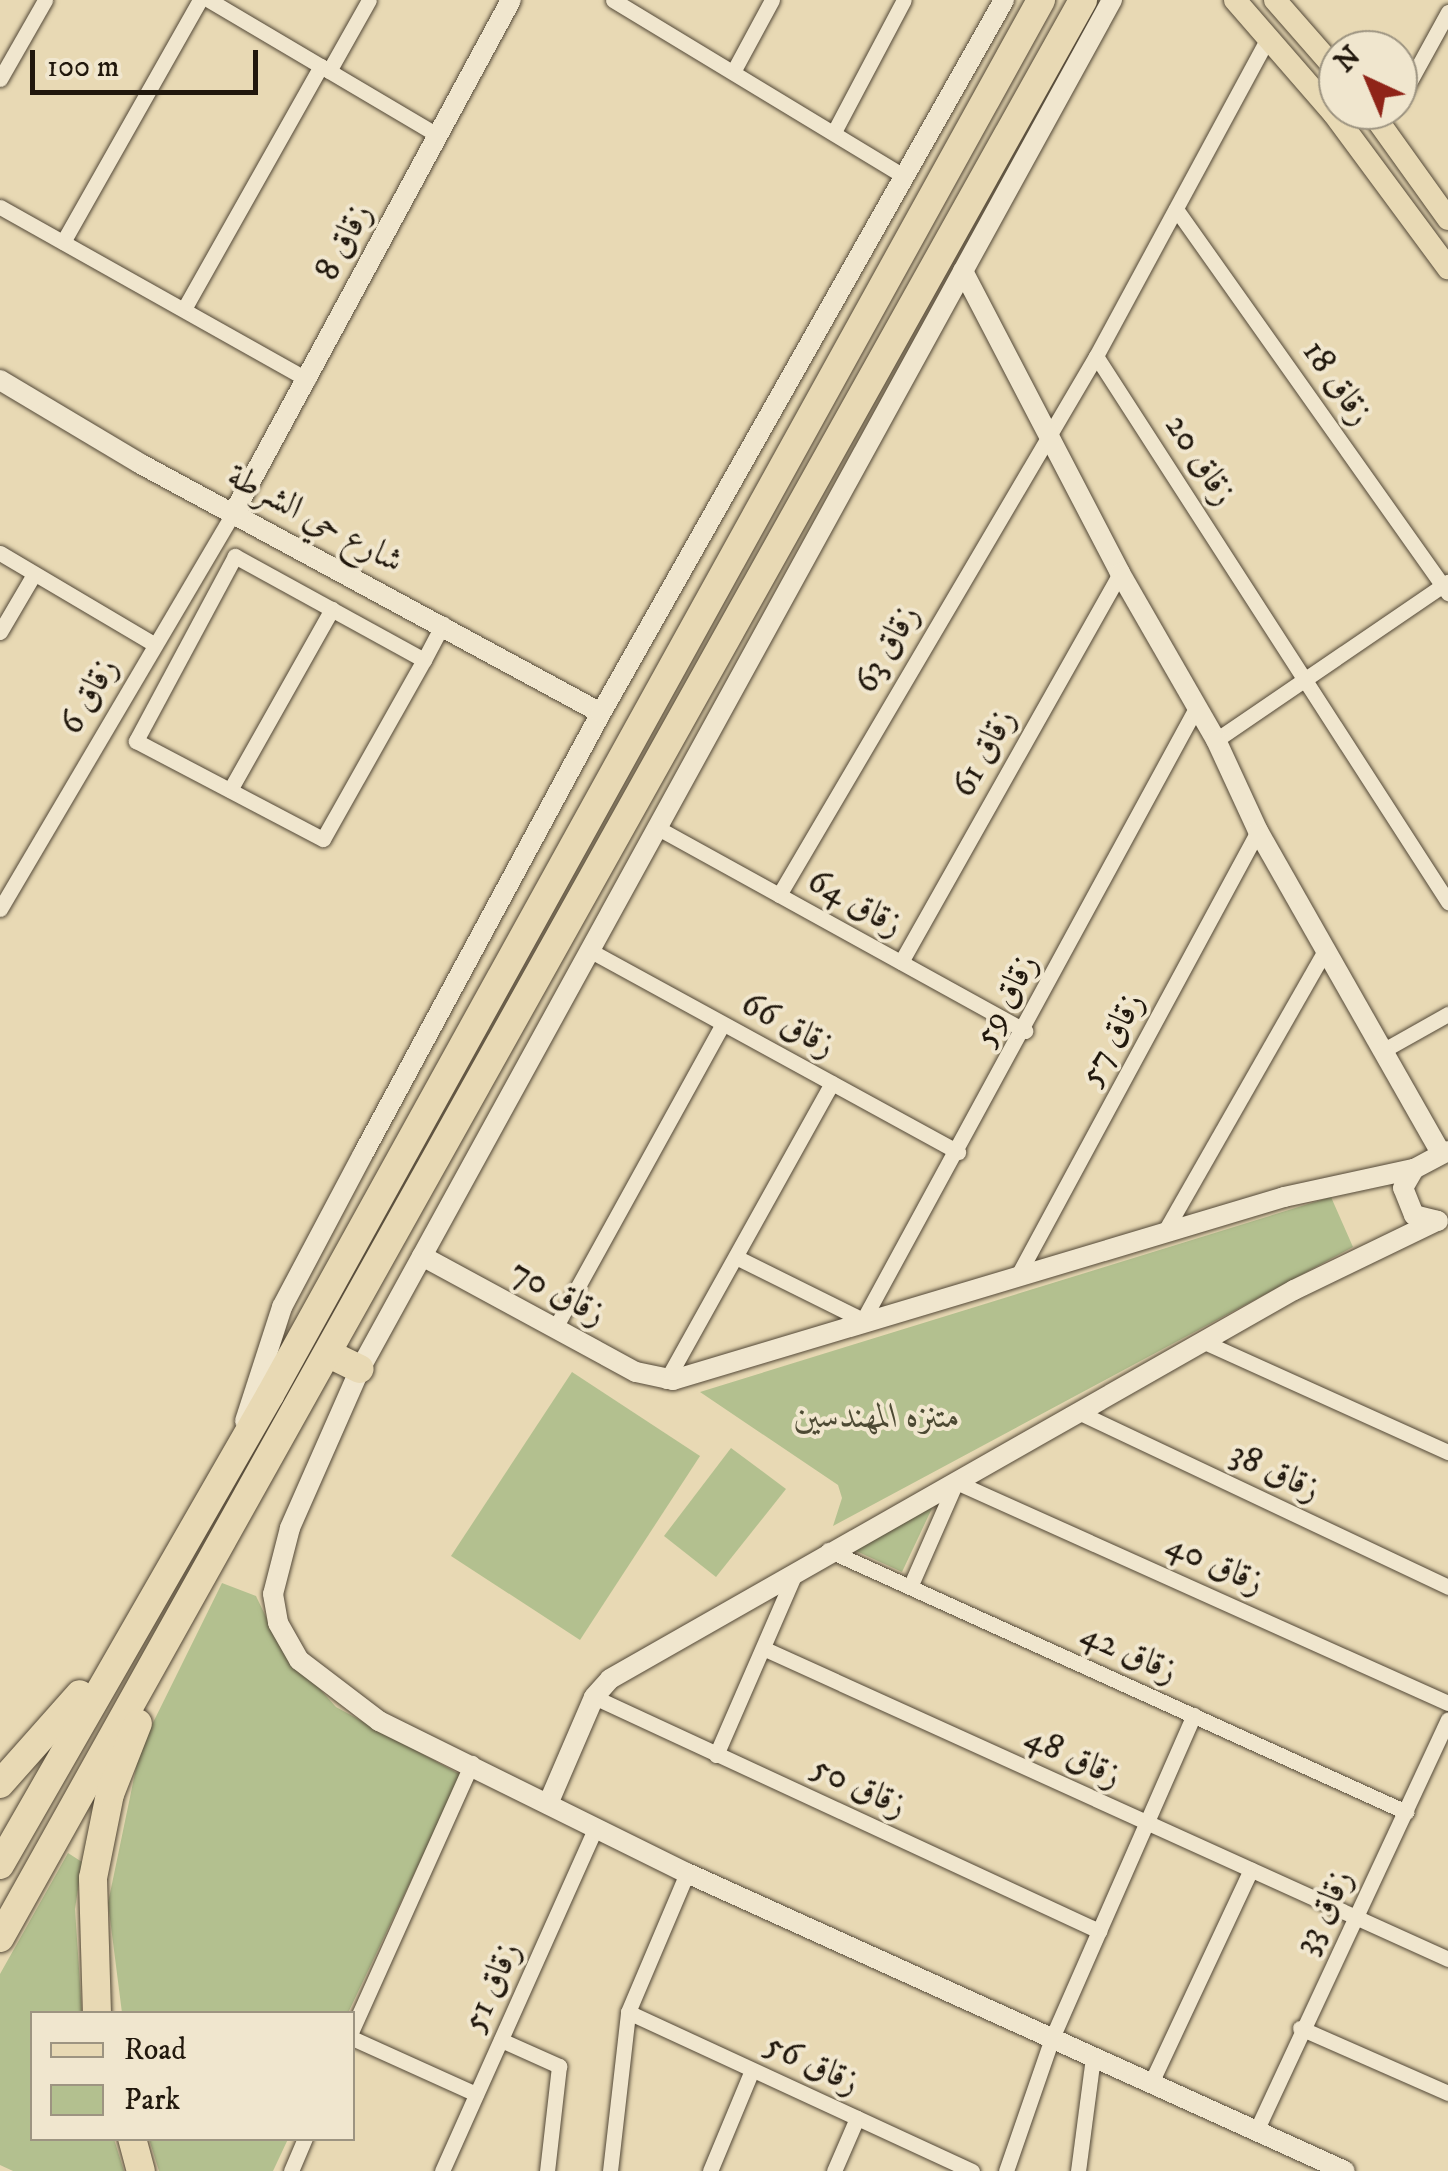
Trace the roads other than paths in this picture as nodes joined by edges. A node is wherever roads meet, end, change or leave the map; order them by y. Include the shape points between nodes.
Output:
1 (44, 0) edge
2 (200, 0) edge
3 (209, 0) edge
4 (369, 0) edge
5 (511, 0) edge
6 (612, 0) edge
7 (772, 0) edge
8 (904, 0) edge
9 (1004, 0) edge
10 (1041, 0) edge
11 (1083, 0) edge
12 (1112, 0) edge
13 (1235, 0) edge
14 (1275, 0) edge
15 (642, 8) edge
16 (1448, 12) edge
17 (1268, 38) junction
18 (1318, 49) edge
19 (6, 54) edge
20 (1418, 62) edge
21 (325, 69) junction
22 (733, 72) junction
23 (0, 79) edge
24 (1397, 130) edge
25 (834, 132) junction
26 (437, 135) junction
27 (902, 175) junction
28 (0, 207) edge
29 (1176, 208) junction
30 (1448, 219) edge
31 (63, 242) junction
32 (1448, 268) edge
33 (963, 271) junction
34 (184, 309) junction
35 (1096, 356) junction
36 (0, 380) edge
37 (308, 380) junction
38 (1047, 432) junction
39 (232, 514) junction
40 (0, 553) edge
41 (1120, 573) junction
42 (34, 574) junction
43 (1446, 586) edge
44 (332, 609) junction
45 (443, 624) junction
46 (0, 632) edge
47 (154, 644) junction
48 (424, 660) junction
49 (1308, 681) junction
50 (1197, 706) junction
51 (602, 713) junction
52 (1216, 740) junction
53 (230, 790) junction
54 (656, 827) junction
55 (1258, 831) junction
56 (779, 895) junction
57 (1448, 902) edge
58 (0, 909) edge
59 (589, 950) junction
60 (1325, 950) junction
61 (901, 962) junction
62 (1448, 1014) edge
63 (723, 1024) junction
64 (1024, 1031) junction
65 (1382, 1051) junction
66 (832, 1084) junction
67 (1444, 1151) edge
68 (958, 1152) junction
69 (1414, 1169) junction
70 (1352, 1182) junction
71 (1406, 1206) junction
72 (1442, 1219) edge
73 (1166, 1232) junction
74 (1375, 1249) junction
75 (422, 1256) junction
76 (736, 1258) junction
77 (1018, 1276) junction
78 (863, 1320) junction
79 (555, 1328) junction
80 (1202, 1341) junction
81 (329, 1354) junction
82 (360, 1369) junction
83 (666, 1381) junction
84 (1076, 1411) junction
85 (238, 1442) junction
86 (1448, 1452) edge
87 (956, 1482) junction
88 (828, 1550) junction
89 (798, 1566) junction
90 (910, 1587) junction
91 (1448, 1587) edge
92 (148, 1599) junction
93 (188, 1606) junction
94 (765, 1649) junction
95 (594, 1698) junction
96 (1448, 1703) edge
97 (1194, 1716) junction
98 (1448, 1720) edge
99 (716, 1755) junction
100 (472, 1763) junction
101 (0, 1784) edge
102 (548, 1804) junction
103 (1406, 1812) junction
104 (1146, 1823) junction
105 (596, 1827) junction
106 (0, 1865) edge
107 (1250, 1869) junction
108 (687, 1873) junction
109 (1356, 1917) junction
110 (1099, 1931) junction
111 (0, 1938) edge
112 (1448, 1959) edge
113 (97, 2011) edge
114 (628, 2012) junction
115 (355, 2023) edge
116 (1300, 2028) junction
117 (1052, 2038) junction
118 (355, 2039) edge
119 (501, 2040) junction
120 (1093, 2057) junction
121 (752, 2070) junction
122 (1150, 2085) junction
123 (1448, 2093) edge
124 (476, 2094) junction
125 (857, 2118) junction
126 (1256, 2132) junction
127 (133, 2141) edge
128 (304, 2141) edge
129 (966, 2170) edge
130 (141, 2171) edge
131 (291, 2171) edge
132 (442, 2171) edge
133 (548, 2171) edge
134 (610, 2171) edge
135 (710, 2171) edge
136 (834, 2171) edge
137 (1006, 2171) edge
138 (1078, 2171) edge
139 (1345, 2171) edge

1 - 19 street
2 - 31 street
3 - 21 street
4 - 21 street
5 - 26 street, زقاق 8
6 - 15 street
7 - 22 street
8 - 25 street
9 - 27 street
10 - 85 highway via 270,1395
11 - 81 highway
12 - 33 street
13 - 17 main road
14 - 18 main road
15 - 22 street
16 - 20 street
17 - 29 street
17 - 32 main road via 1334,114
19 - 23 street
21 - 26 street
21 - 34 street
22 - 25 street
24 - 30 main road
25 - 27 street
26 - 37 street, زقاق 8
27 - 51 street
28 - 31 street
29 - 35 street
29 - 43 street, زقاق 18
31 - 34 street
33 - 38 street
33 - 54 street
34 - 37 street
35 - 38 street, زقاق 63
35 - 49 street, زقاق 20
36 - 39 street, شارع حي الشرطة
37 - 39 street, زقاق 8
38 - 41 street
38 - 56 street, زقاق 63
39 - 45 street, شارع حي الشرطة
39 - 47 street, زقاق 6
40 - 42 street
41 - 50 street
41 - 61 street, زقاق 61
42 - 46 street
42 - 47 street
43 - 49 street
44 - 48 street
44 - 53 street
44 - 53 street via 236,556 136,741
45 - 48 street
45 - 51 street, شارع حي الشرطة
47 - 58 street, زقاق 6
48 - 53 street via 323,839
49 - 52 street
49 - 57 street, زقاق 20
50 - 52 street
50 - 64 street, زقاق 59
51 - 85 street via 282,1307
52 - 55 street
54 - 56 street, زقاق 64
54 - 59 street
55 - 60 street
55 - 77 street, زقاق 57
56 - 61 street, زقاق 64
59 - 63 street, زقاق 66
59 - 75 street
60 - 65 street
60 - 73 street
61 - 64 street, زقاق 64
62 - 65 street
63 - 66 street, زقاق 66
63 - 79 street
64 - 68 street, زقاق 59
65 - 67 street
66 - 68 street, زقاق 66
66 - 76 street
67 - 69 street
68 - 78 street, زقاق 59
69 - 70 street
69 - 71 street via 1403,1188
70 - 71 street
70 - 73 street
71 - 72 street
71 - 74 street
72 - 74 street
73 - 77 street
74 - 80 street
75 - 79 street, زقاق 70
75 - 82 street
76 - 78 street
76 - 83 street
77 - 78 street
78 - 83 street
79 - 83 street, زقاق 70
80 - 84 street
80 - 86 street
81 - 82 highway
81 - 93 highway
82 - 100 street via 281,1554 273,1594 278,1622 300,1660 342,1698
84 - 87 street
84 - 91 street, زقاق 38
85 - 92 highway
87 - 88 street
87 - 90 street
87 - 96 street, زقاق 40
88 - 89 street
88 - 90 street, زقاق 42
89 - 94 street
89 - 95 street via 610,1679
90 - 97 street, زقاق 42
92 - 101 highway via 72,1704
92 - 106 highway
93 - 111 highway
93 - 113 highway via 99,1835 90,1923
94 - 99 street
94 - 104 street, زقاق 48
95 - 99 street, زقاق 50
95 - 102 street
97 - 103 street, زقاق 42
97 - 104 street
98 - 103 street, زقاق 33
99 - 110 street, زقاق 50
100 - 102 street
100 - 115 street
102 - 105 street
103 - 109 street, زقاق 33
104 - 107 street, زقاق 48
104 - 110 street
105 - 108 street
105 - 119 street, زقاق 51
107 - 109 street, زقاق 48
107 - 122 street
108 - 114 street
108 - 117 street
109 - 112 street, زقاق 48
109 - 116 street, زقاق 33
110 - 117 street
114 - 121 street, زقاق 56
114 - 134 street
116 - 123 street
116 - 126 street, زقاق 33
117 - 120 street
117 - 137 street
118 - 124 street
119 - 124 street, زقاق 51
119 - 133 street via 559,2066
120 - 122 street
120 - 138 street
121 - 125 street, زقاق 56
121 - 135 street
122 - 126 street
124 - 132 street, زقاق 51
125 - 129 street, زقاق 56
125 - 136 street
126 - 139 street
127 - 130 highway
128 - 131 street

